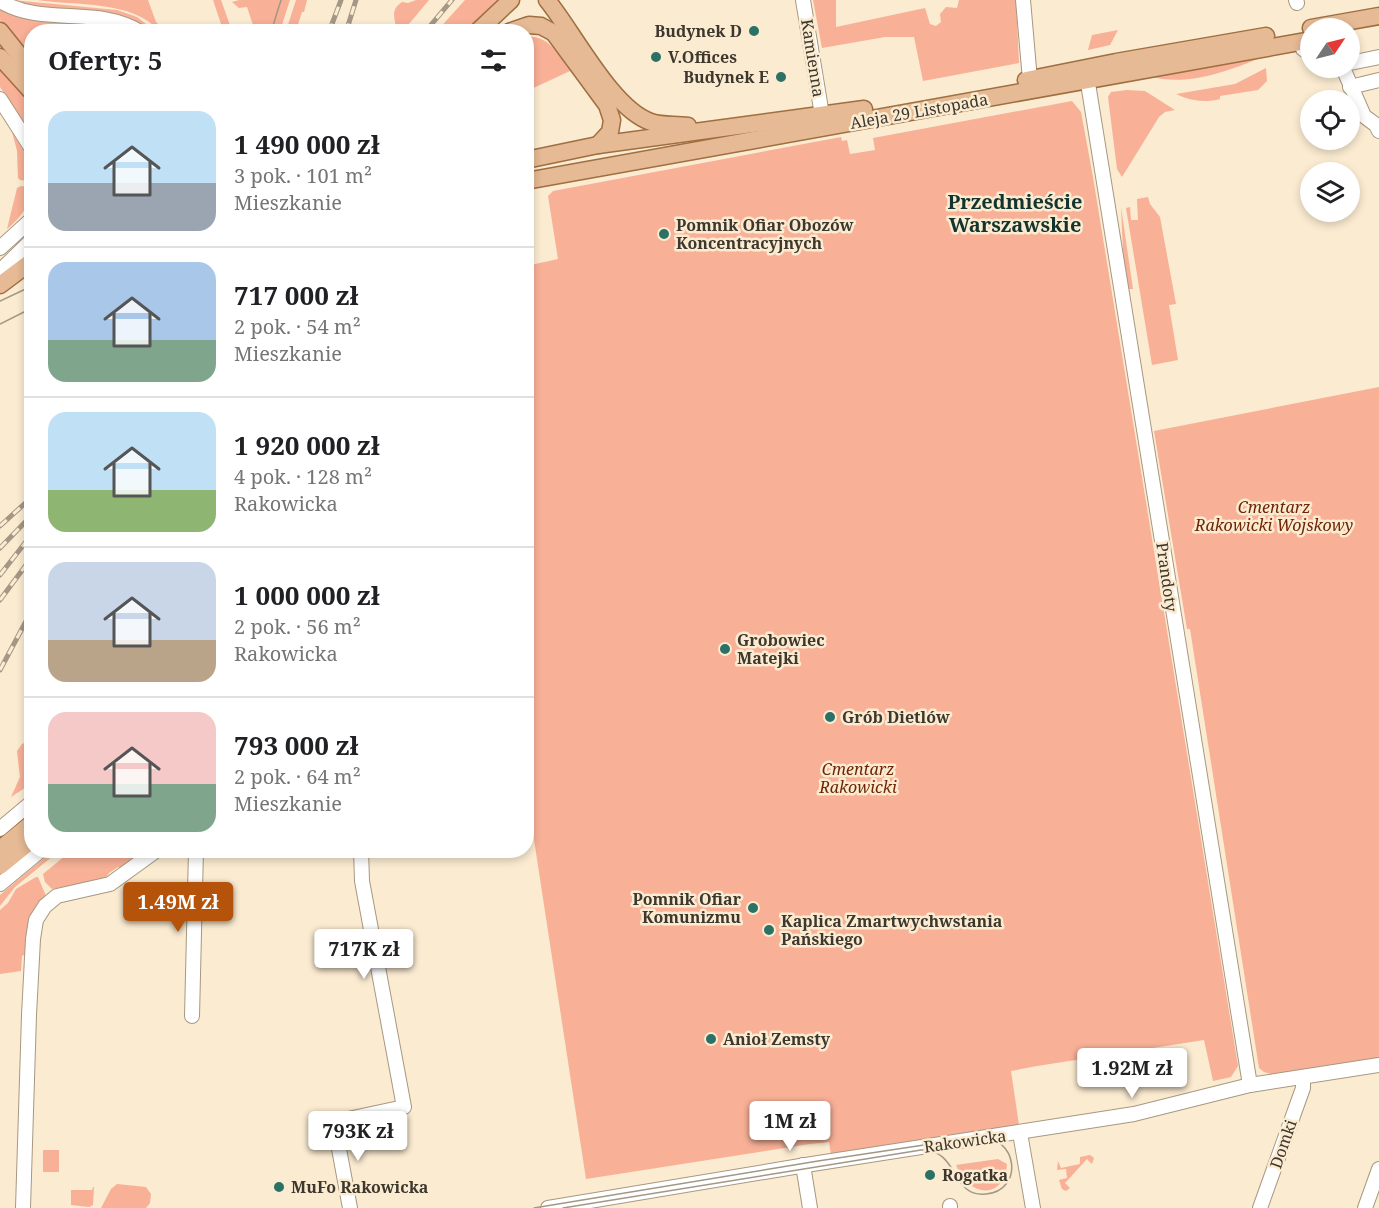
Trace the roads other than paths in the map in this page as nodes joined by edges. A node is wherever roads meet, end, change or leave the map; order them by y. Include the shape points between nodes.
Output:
1 (511, 0) edge
2 (547, 0) edge
3 (803, 0) edge
4 (1023, 0) edge
5 (0, 1) edge
6 (1379, 16) edge
7 (1360, 19) edge
8 (121, 24) edge
9 (486, 24) edge
10 (534, 26) edge
11 (1379, 27) edge
12 (1300, 30) edge
13 (0, 31) edge
14 (1360, 31) edge
15 (1300, 49) edge
16 (0, 57) edge
17 (1379, 57) edge
18 (24, 61) edge
19 (1360, 61) edge
20 (1086, 74) junction
21 (1346, 78) edge
22 (1030, 80) junction
23 (1379, 80) edge
24 (24, 83) edge
25 (1350, 87) junction
26 (0, 99) edge
27 (624, 105) junction
28 (822, 115) junction
29 (712, 131) junction
30 (1379, 132) edge
31 (24, 136) edge
32 (625, 141) junction
33 (598, 145) junction
34 (534, 158) edge
35 (581, 172) junction
36 (534, 180) edge
37 (24, 226) edge
38 (0, 248) edge
39 (24, 248) edge
40 (24, 267) edge
41 (0, 271) edge
42 (0, 285) edge
43 (24, 809) edge
44 (0, 829) edge
45 (24, 830) edge
46 (24, 846) edge
47 (0, 849) edge
48 (31, 858) edge
49 (145, 858) edge
50 (196, 858) edge
51 (361, 858) edge
52 (0, 866) edge
53 (0, 884) edge
54 (192, 1016) dead end
55 (1379, 1065) edge
56 (1303, 1078) junction
57 (1250, 1085) junction
58 (1020, 1133) junction
59 (803, 1165) junction
60 (1379, 1169) edge
61 (23, 1208) edge
62 (350, 1208) edge
63 (548, 1208) edge
64 (810, 1208) edge
65 (1033, 1208) edge
66 (1260, 1208) edge
67 (1365, 1208) edge

1 - 9 main road
2 - 27 main road
3 - 28 street, Kamienna
4 - 22 street
5 - 8 street via 32,14
6 - 7 main road, Aleja 29 Listopada
10 - 33 main road via 541,26 560,40 610,111 610,132
11 - 14 main road
12 - 20 main road, Aleja 29 Listopada
13 - 18 main road
15 - 20 main road, Aleja 29 Listopada
16 - 24 main road
17 - 19 street
20 - 22 main road, Aleja 29 Listopada
20 - 35 main road, Aleja 29 Listopada
20 - 57 street, Prandoty
21 - 25 street
22 - 28 main road, Aleja 29 Listopada
23 - 25 street
25 - 30 street via 1364,117
26 - 31 street
27 - 29 main road via 652,122
27 - 32 main road via 630,122
28 - 29 main road, Aleja 29 Listopada
29 - 32 main road, Aleja 29 Listopada
32 - 33 main road, Aleja 29 Listopada
32 - 35 main road via 616,152 594,161
33 - 34 main road, Aleja 29 Listopada
35 - 36 main road, Aleja 29 Listopada
37 - 38 street
39 - 41 street
40 - 42 main road
43 - 44 street
45 - 47 main road
46 - 52 main road
48 - 53 street
49 - 61 street via 102,887 57,897 36,920
50 - 54 street
51 - 62 street via 362,881 404,1107 334,1122
55 - 56 street, Rakowicka
56 - 57 street, Rakowicka
56 - 66 street, Domki via 1303,1088
57 - 58 street, Rakowicka via 1134,1114
58 - 59 street, Rakowicka
58 - 65 street
59 - 63 street, Rakowicka
59 - 64 street
60 - 67 street

